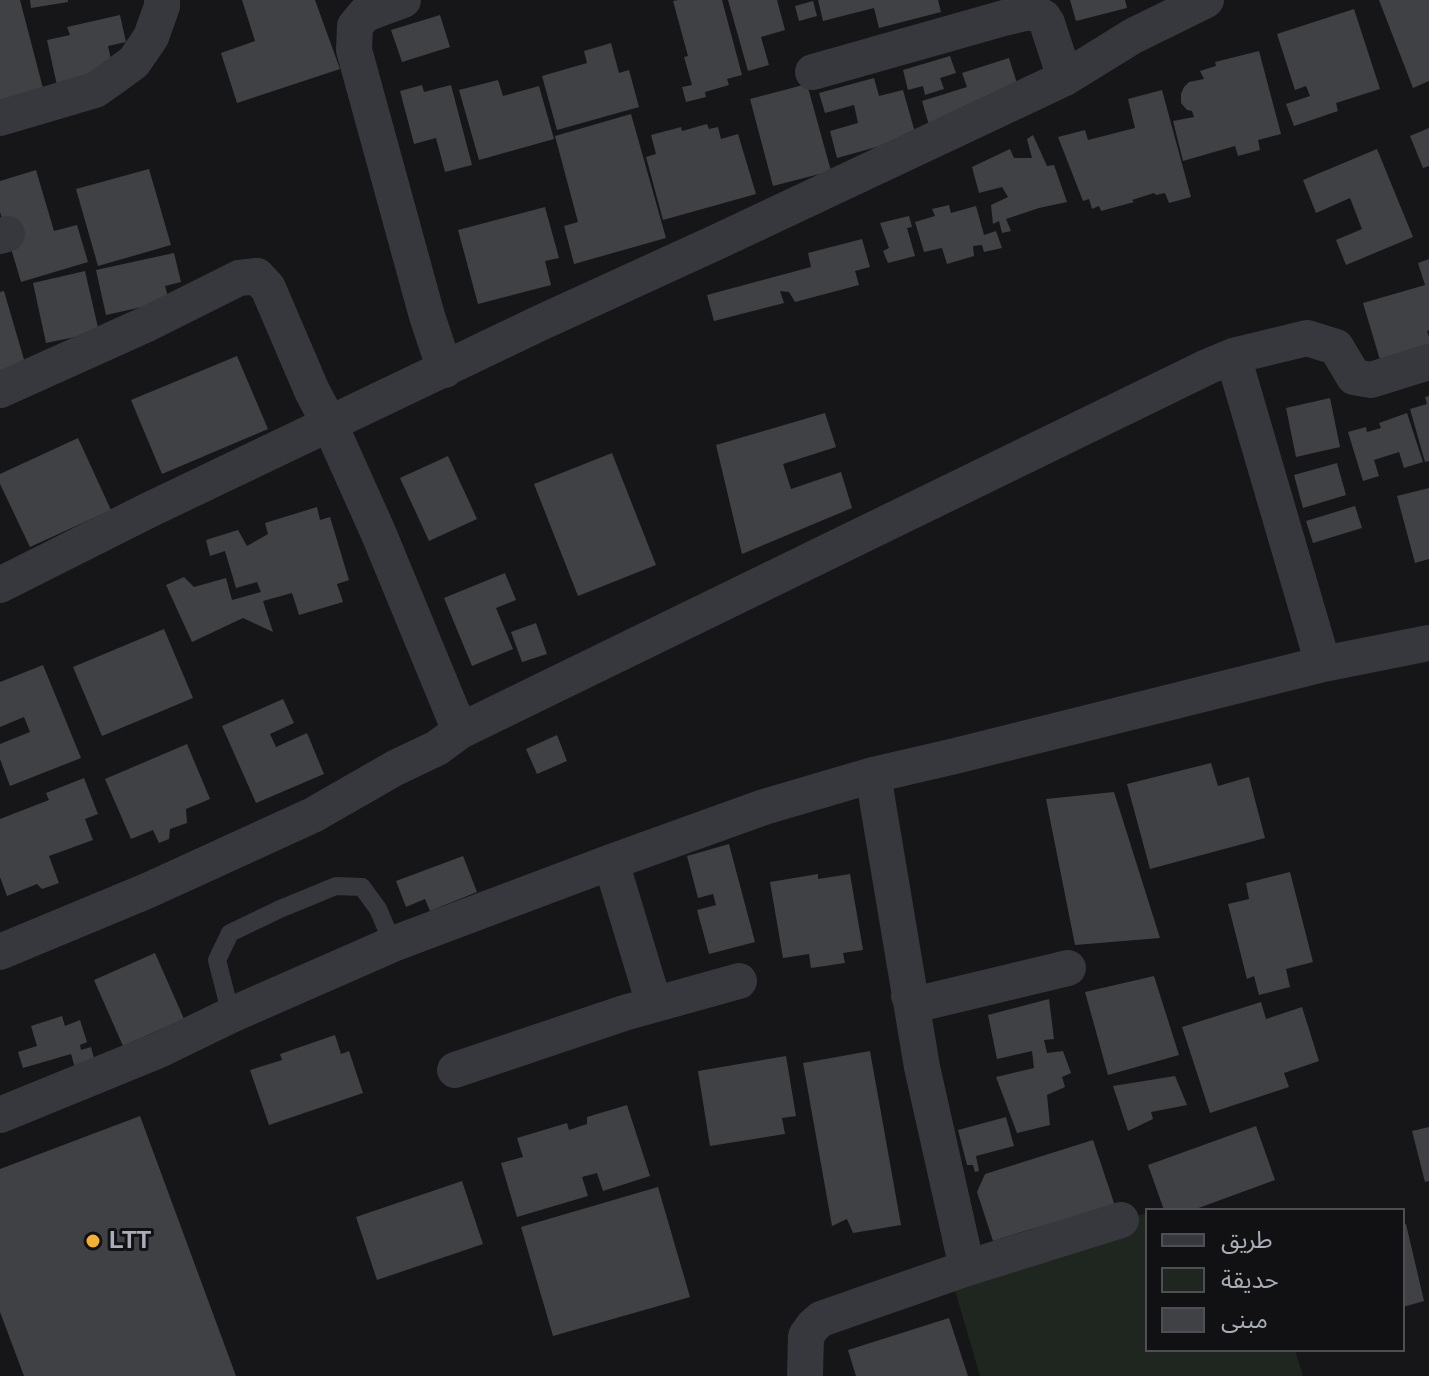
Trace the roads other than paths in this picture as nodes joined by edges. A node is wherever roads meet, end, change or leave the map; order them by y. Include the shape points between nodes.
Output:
1 (162, 0) edge
2 (403, 0) edge
3 (1206, 0) edge
4 (813, 72) dead end
5 (1065, 78) junction
6 (0, 118) edge
7 (1233, 356) junction
8 (1429, 362) edge
9 (445, 370) junction
10 (0, 390) edge
11 (330, 425) junction
12 (0, 585) edge
13 (1429, 643) edge
14 (1323, 664) junction
15 (460, 731) junction
16 (873, 775) junction
17 (611, 862) junction
18 (393, 944) junction
19 (0, 952) edge
20 (1068, 968) dead end
21 (739, 981) dead end
22 (909, 996) junction
23 (654, 1004) junction
24 (231, 1015) junction
25 (455, 1070) dead end
26 (0, 1115) edge
27 (1121, 1220) dead end
28 (967, 1268) junction
29 (805, 1376) edge

1 - 6 street via 151,37 134,62 115,76 95,90
2 - 9 street via 365,14 355,26 354,50
3 - 5 street
4 - 5 street via 1035,13 1043,17
5 - 9 street
7 - 8 street via 1307,338 1336,347 1354,377 1371,380
7 - 14 street
7 - 15 street
9 - 11 street
10 - 11 street via 239,278 257,276 268,288
11 - 12 street
11 - 15 street
13 - 14 street
14 - 16 street
15 - 19 street via 313,815
16 - 17 street
16 - 22 street
17 - 18 street
17 - 23 street
18 - 24 street
18 - 24 lane via 362,887 336,886 280,909 230,933 217,960
20 - 22 street via 918,1004
21 - 23 street
22 - 28 street
23 - 25 street
24 - 26 street
27 - 28 street
28 - 29 street via 821,1319 806,1336

